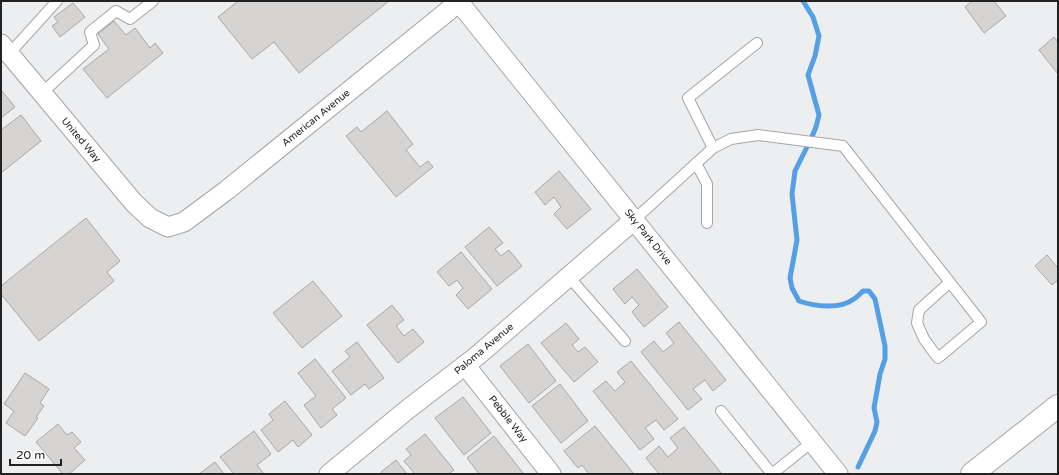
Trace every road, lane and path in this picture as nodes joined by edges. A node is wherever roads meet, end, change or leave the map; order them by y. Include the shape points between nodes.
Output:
1 (57, 1) edge
2 (153, 1) edge
3 (458, 1) edge
4 (757, 43) dead end
5 (5, 49) edge
6 (42, 93) junction
7 (713, 148) junction
8 (696, 163) junction
9 (634, 220) junction
10 (707, 223) dead end
11 (168, 227) joint
12 (568, 277) junction
13 (950, 282) junction
14 (625, 341) dead end
15 (465, 365) junction
16 (1058, 406) edge
17 (721, 410) dead end
18 (812, 442) junction
19 (329, 474) edge
20 (551, 474) edge
21 (772, 474) edge
22 (838, 474) edge
23 (972, 474) edge

1 - 5 lane
2 - 6 lane via 130,18 116,11 90,32 94,45
3 - 9 street, Sky Park Drive
3 - 11 street, American Avenue via 227,190 184,222
4 - 7 lane via 688,98
5 - 6 street, United Way
6 - 11 street, United Way via 134,203 150,218
7 - 8 lane
7 - 13 lane via 731,139 758,135 843,146
8 - 9 lane
8 - 10 lane via 707,184
9 - 12 street, Paloma Avenue
9 - 18 street, Sky Park Drive
12 - 14 lane
12 - 15 street, Paloma Avenue
13 - 13 lane via 981,322 938,358 924,339 917,323 919,310
15 - 19 street, Paloma Avenue
15 - 20 street, Pebble Way
16 - 23 main road
17 - 21 lane
18 - 21 lane
18 - 22 street, Sky Park Drive

